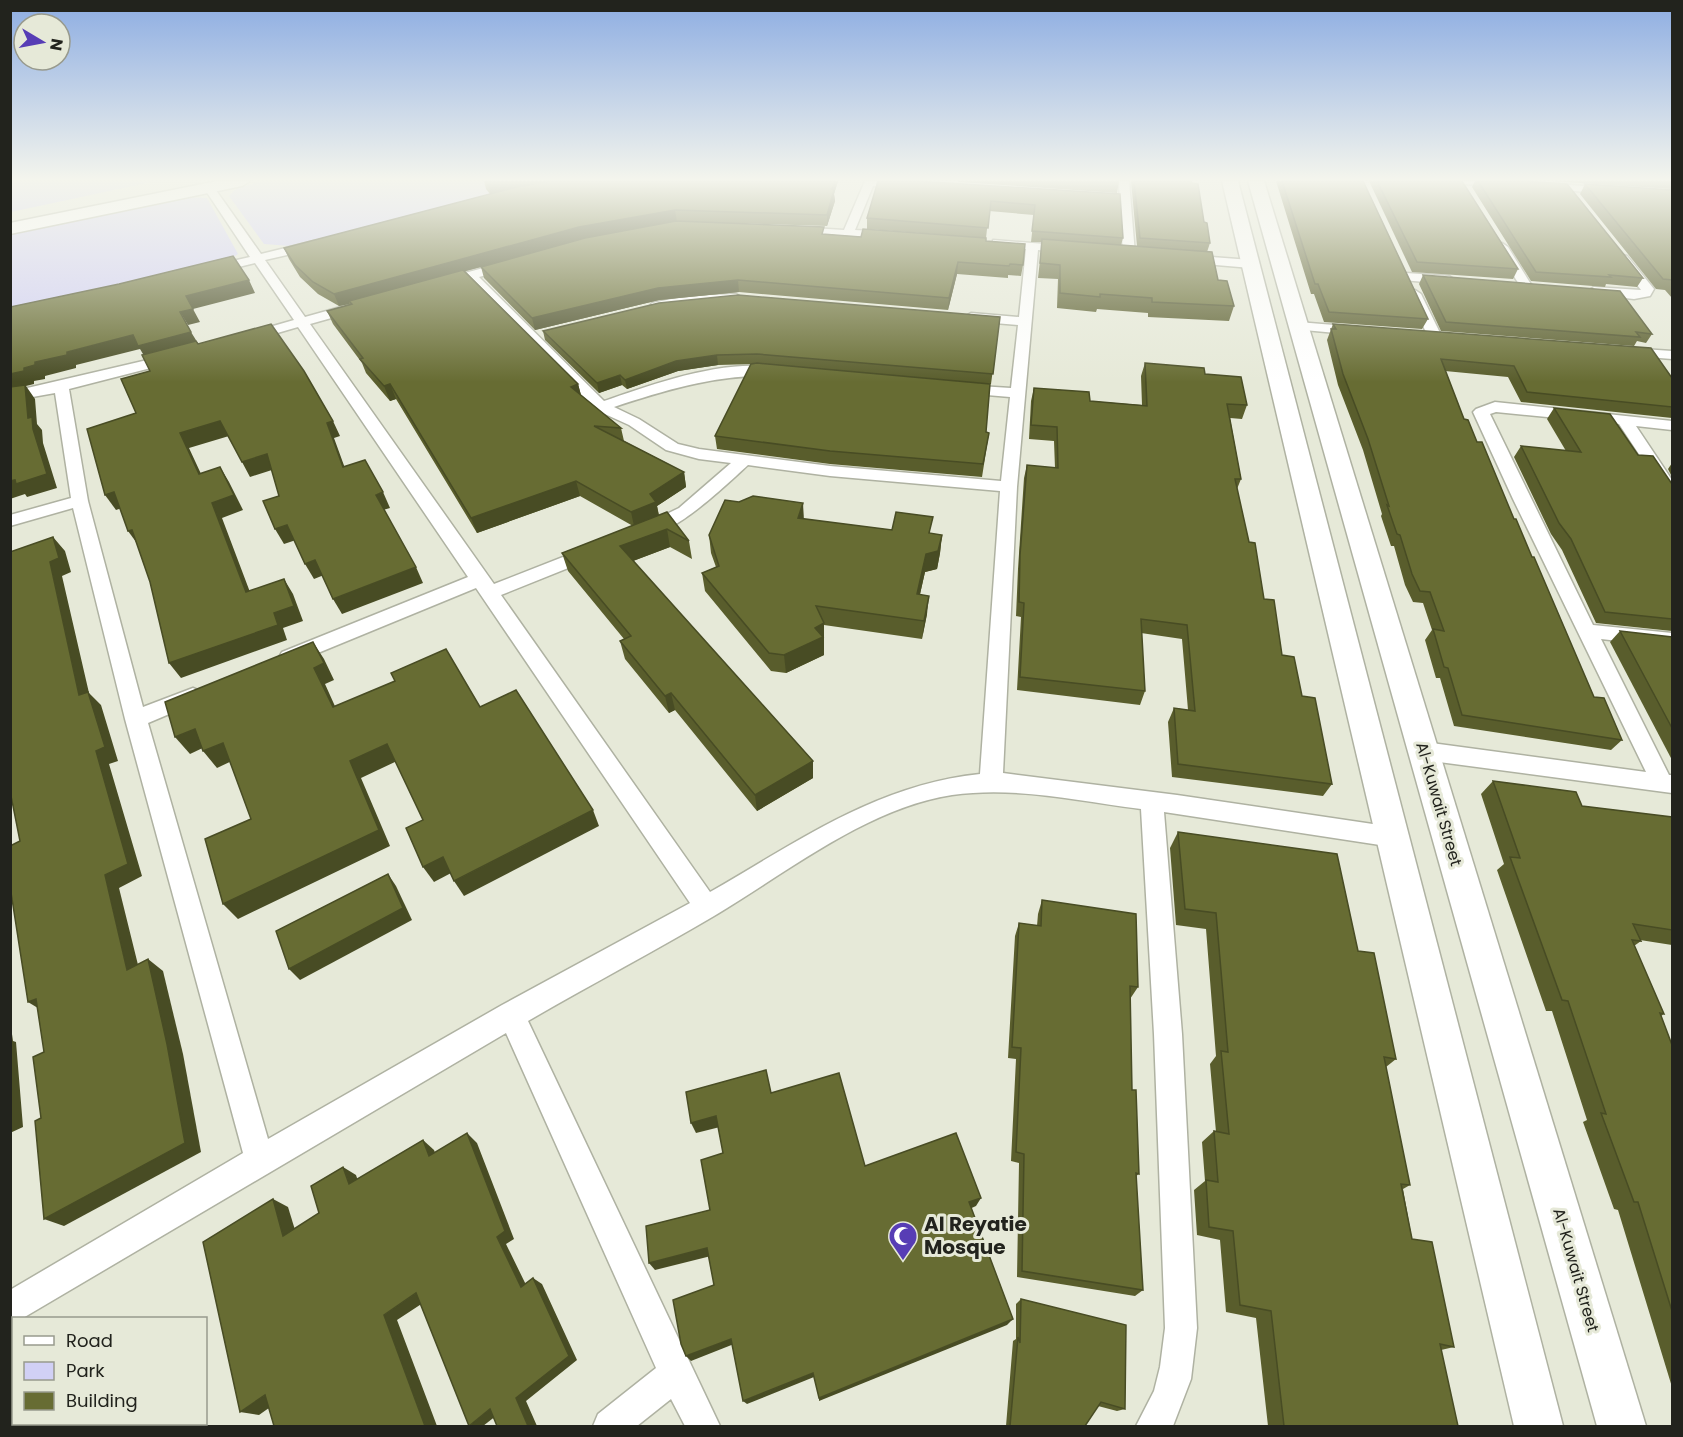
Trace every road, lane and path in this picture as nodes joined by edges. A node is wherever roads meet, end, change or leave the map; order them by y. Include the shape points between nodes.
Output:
1 (250, 248) edge
2 (302, 248) edge
3 (1032, 248) edge
4 (1060, 248) edge
5 (1128, 248) edge
6 (1247, 248) edge
7 (1275, 248) edge
8 (1504, 248) edge
9 (1086, 250) edge
10 (1618, 252) edge
11 (1129, 254) edge
12 (1173, 258) edge
13 (258, 259) junction
14 (526, 261) edge
15 (1251, 264) junction
16 (201, 272) edge
17 (470, 275) junction
18 (1461, 281) edge
19 (1505, 284) edge
20 (425, 288) edge
21 (1580, 290) edge
22 (750, 299) edge
23 (369, 303) edge
24 (643, 310) edge
25 (955, 316) edge
26 (302, 322) junction
27 (1024, 322) junction
28 (1298, 326) junction
29 (1367, 332) edge
30 (1436, 337) edge
31 (235, 341) edge
32 (1613, 351) edge
33 (191, 354) edge
34 (1672, 355) edge
35 (793, 373) edge
36 (61, 387) junction
37 (946, 387) edge
38 (1016, 393) junction
39 (10, 397) edge
40 (601, 407) junction
41 (1625, 421) junction
42 (1672, 425) edge
43 (744, 460) junction
44 (1299, 460) junction
45 (1338, 461) junction
46 (1009, 487) junction
47 (1672, 491) edge
48 (80, 501) junction
49 (10, 521) edge
50 (626, 539) edge
51 (605, 547) edge
52 (485, 586) junction
53 (1587, 631) junction
54 (1672, 640) edge
55 (269, 665) edge
56 (214, 688) edge
57 (136, 720) junction
58 (1424, 751) junction
59 (991, 782) junction
60 (1667, 783) edge
61 (1152, 801) junction
62 (1393, 837) junction
63 (707, 907) junction
64 (511, 1014) junction
65 (259, 1158) junction
66 (10, 1308) edge
67 (676, 1374) junction
68 (610, 1426) edge
69 (703, 1426) edge
70 (1153, 1426) edge
71 (1539, 1426) edge
72 (1622, 1426) edge

1 - 13 street
2 - 13 street
3 - 27 street
4 - 9 street
5 - 11 street
6 - 15 main road
7 - 28 main road, Al-Kuwait Street
8 - 19 street via 1532,286
10 - 21 street via 1648,289 1645,293
12 - 15 street
13 - 16 street
13 - 26 street
14 - 17 street
15 - 44 main road
17 - 20 street
17 - 40 street via 537,336
18 - 30 street via 1404,271
22 - 24 street via 706,298
23 - 26 street
25 - 27 street
26 - 31 street
26 - 52 street
27 - 38 street
28 - 29 street
28 - 45 main road, Al-Kuwait Street
32 - 34 street
33 - 36 street
35 - 40 street via 716,372
36 - 39 street
36 - 48 street
37 - 38 street
38 - 46 street
40 - 43 street via 634,422 672,447
41 - 42 street
41 - 47 street
41 - 53 street via 1495,407 1481,412
43 - 46 street
43 - 50 street via 685,512
44 - 45 main road
44 - 62 main road
45 - 58 main road, Al-Kuwait Street
46 - 59 street
48 - 49 street
48 - 57 street
51 - 52 street
52 - 55 street
52 - 63 street
53 - 54 street
53 - 60 street
56 - 57 street
57 - 65 street
58 - 60 street
58 - 72 main road, Al-Kuwait Street
59 - 61 street
59 - 63 street via 941,789 862,815
61 - 62 street
61 - 70 street via 1168,1034 1181,1328 1177,1374 1165,1410
62 - 71 main road
63 - 64 street
64 - 65 street
64 - 67 street
65 - 66 street
67 - 68 street
67 - 69 street

